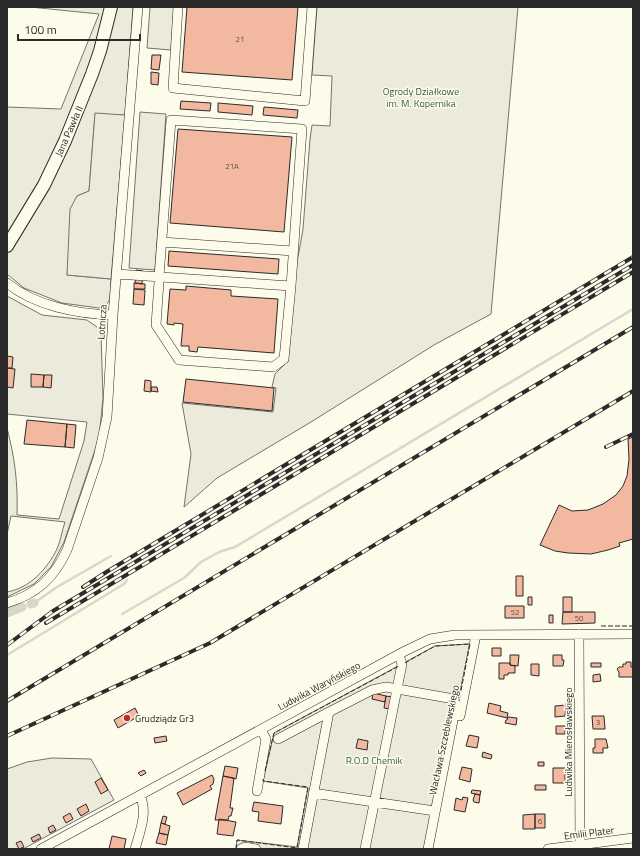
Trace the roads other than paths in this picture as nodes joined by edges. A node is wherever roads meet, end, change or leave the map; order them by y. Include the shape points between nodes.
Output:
1 (111, 7) edge
2 (138, 7) edge
3 (178, 7) edge
4 (312, 7) edge
5 (162, 242) junction
6 (7, 246) edge
7 (293, 251) junction
8 (116, 274) junction
9 (159, 277) junction
10 (7, 283) edge
11 (291, 286) junction
12 (113, 315) junction
13 (7, 603) edge
14 (579, 634) junction
15 (633, 634) edge
16 (476, 635) junction
17 (399, 655) junction
18 (398, 689) junction
19 (329, 712) junction
20 (261, 730) junction
21 (278, 739) dead end
22 (257, 791) dead end
23 (314, 793) junction
24 (140, 795) junction
25 (374, 802) junction
26 (435, 811) junction
27 (633, 838) edge
28 (580, 847) edge
29 (41, 849) edge
30 (135, 849) edge
31 (241, 849) edge
32 (256, 849) edge
33 (302, 849) edge
34 (365, 849) edge
35 (428, 849) edge
36 (433, 849) edge
37 (548, 849) edge

1 - 6 main road, Jana Pawła II via 94,69 68,134 44,185
2 - 8 street, Lotnicza
3 - 4 street via 174,88 305,101
5 - 7 street
5 - 7 street via 171,120 302,129
5 - 9 street
7 - 11 street
8 - 9 street
8 - 12 street, Lotnicza
9 - 11 street
9 - 11 street via 156,325 179,360 243,365 273,367 284,359
10 - 12 street via 45,304
12 - 13 street, Lotnicza via 107,417 98,458 67,550 55,572 38,589
14 - 15 street, Ludwika Waryńskiego
14 - 16 street, Ludwika Waryńskiego
14 - 28 street, Ludwika Mierosławskiego
16 - 17 street, Ludwika Waryńskiego via 430,639
16 - 36 street, Wacława Szczeblewskiego
17 - 18 street via 402,664
17 - 20 street, Ludwika Waryńskiego
18 - 19 street via 386,687 372,690
18 - 25 street
18 - 26 street via 454,699 456,705
19 - 21 street
19 - 23 street
20 - 22 street via 266,739
20 - 24 street, Ludwika Waryńskiego
23 - 25 street
23 - 33 street
24 - 29 street, Ludwika Waryńskiego
24 - 30 street via 144,808
25 - 26 street
25 - 34 street
26 - 35 street
27 - 28 street, Emilii Plater
28 - 37 street, Emilii Plater
31 - 32 street

